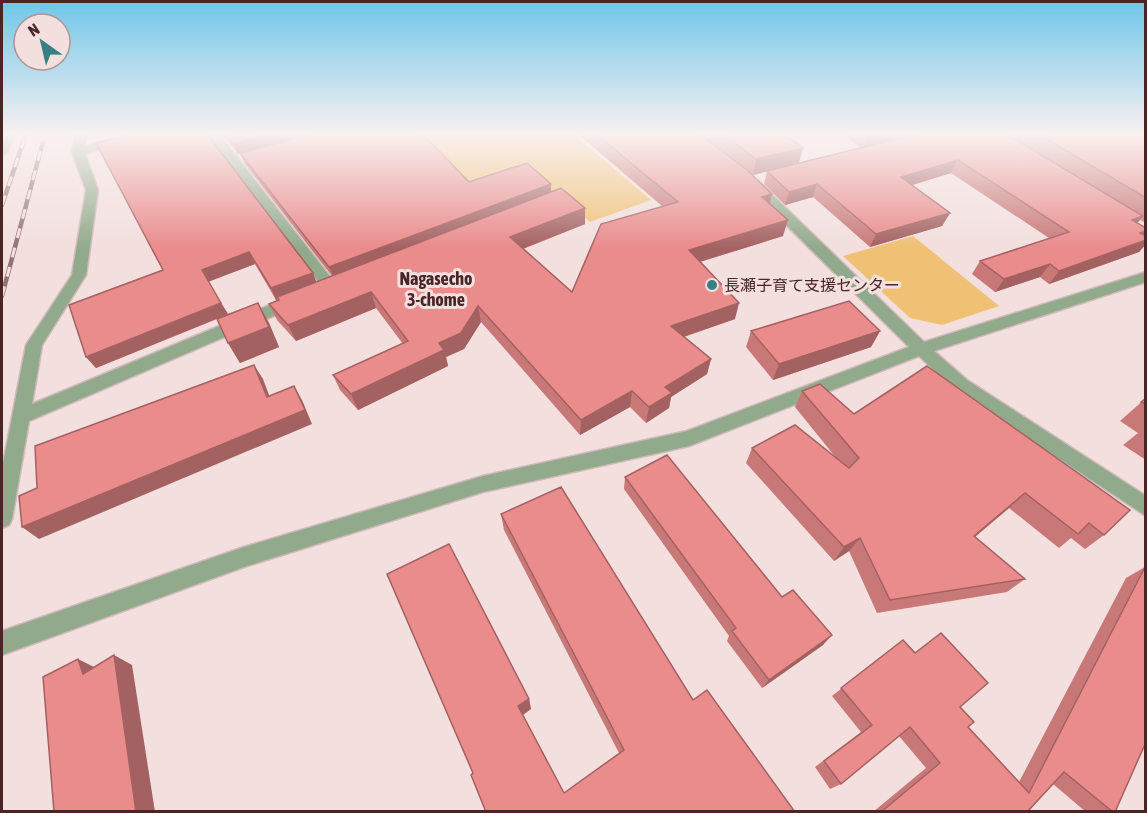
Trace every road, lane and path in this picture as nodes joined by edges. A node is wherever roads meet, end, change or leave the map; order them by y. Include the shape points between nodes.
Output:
1 (85, 172) edge
2 (248, 172) edge
3 (751, 178) edge
4 (1146, 277) edge
5 (921, 349) junction
6 (22, 416) junction
7 (1146, 507) edge
8 (2, 519) edge
9 (2, 643) edge

1 - 6 street via 92,190 79,275 34,345
2 - 6 street via 335,285
3 - 5 street
4 - 5 street
5 - 7 street via 961,385
5 - 9 street via 689,438 483,484 243,557
6 - 8 street

